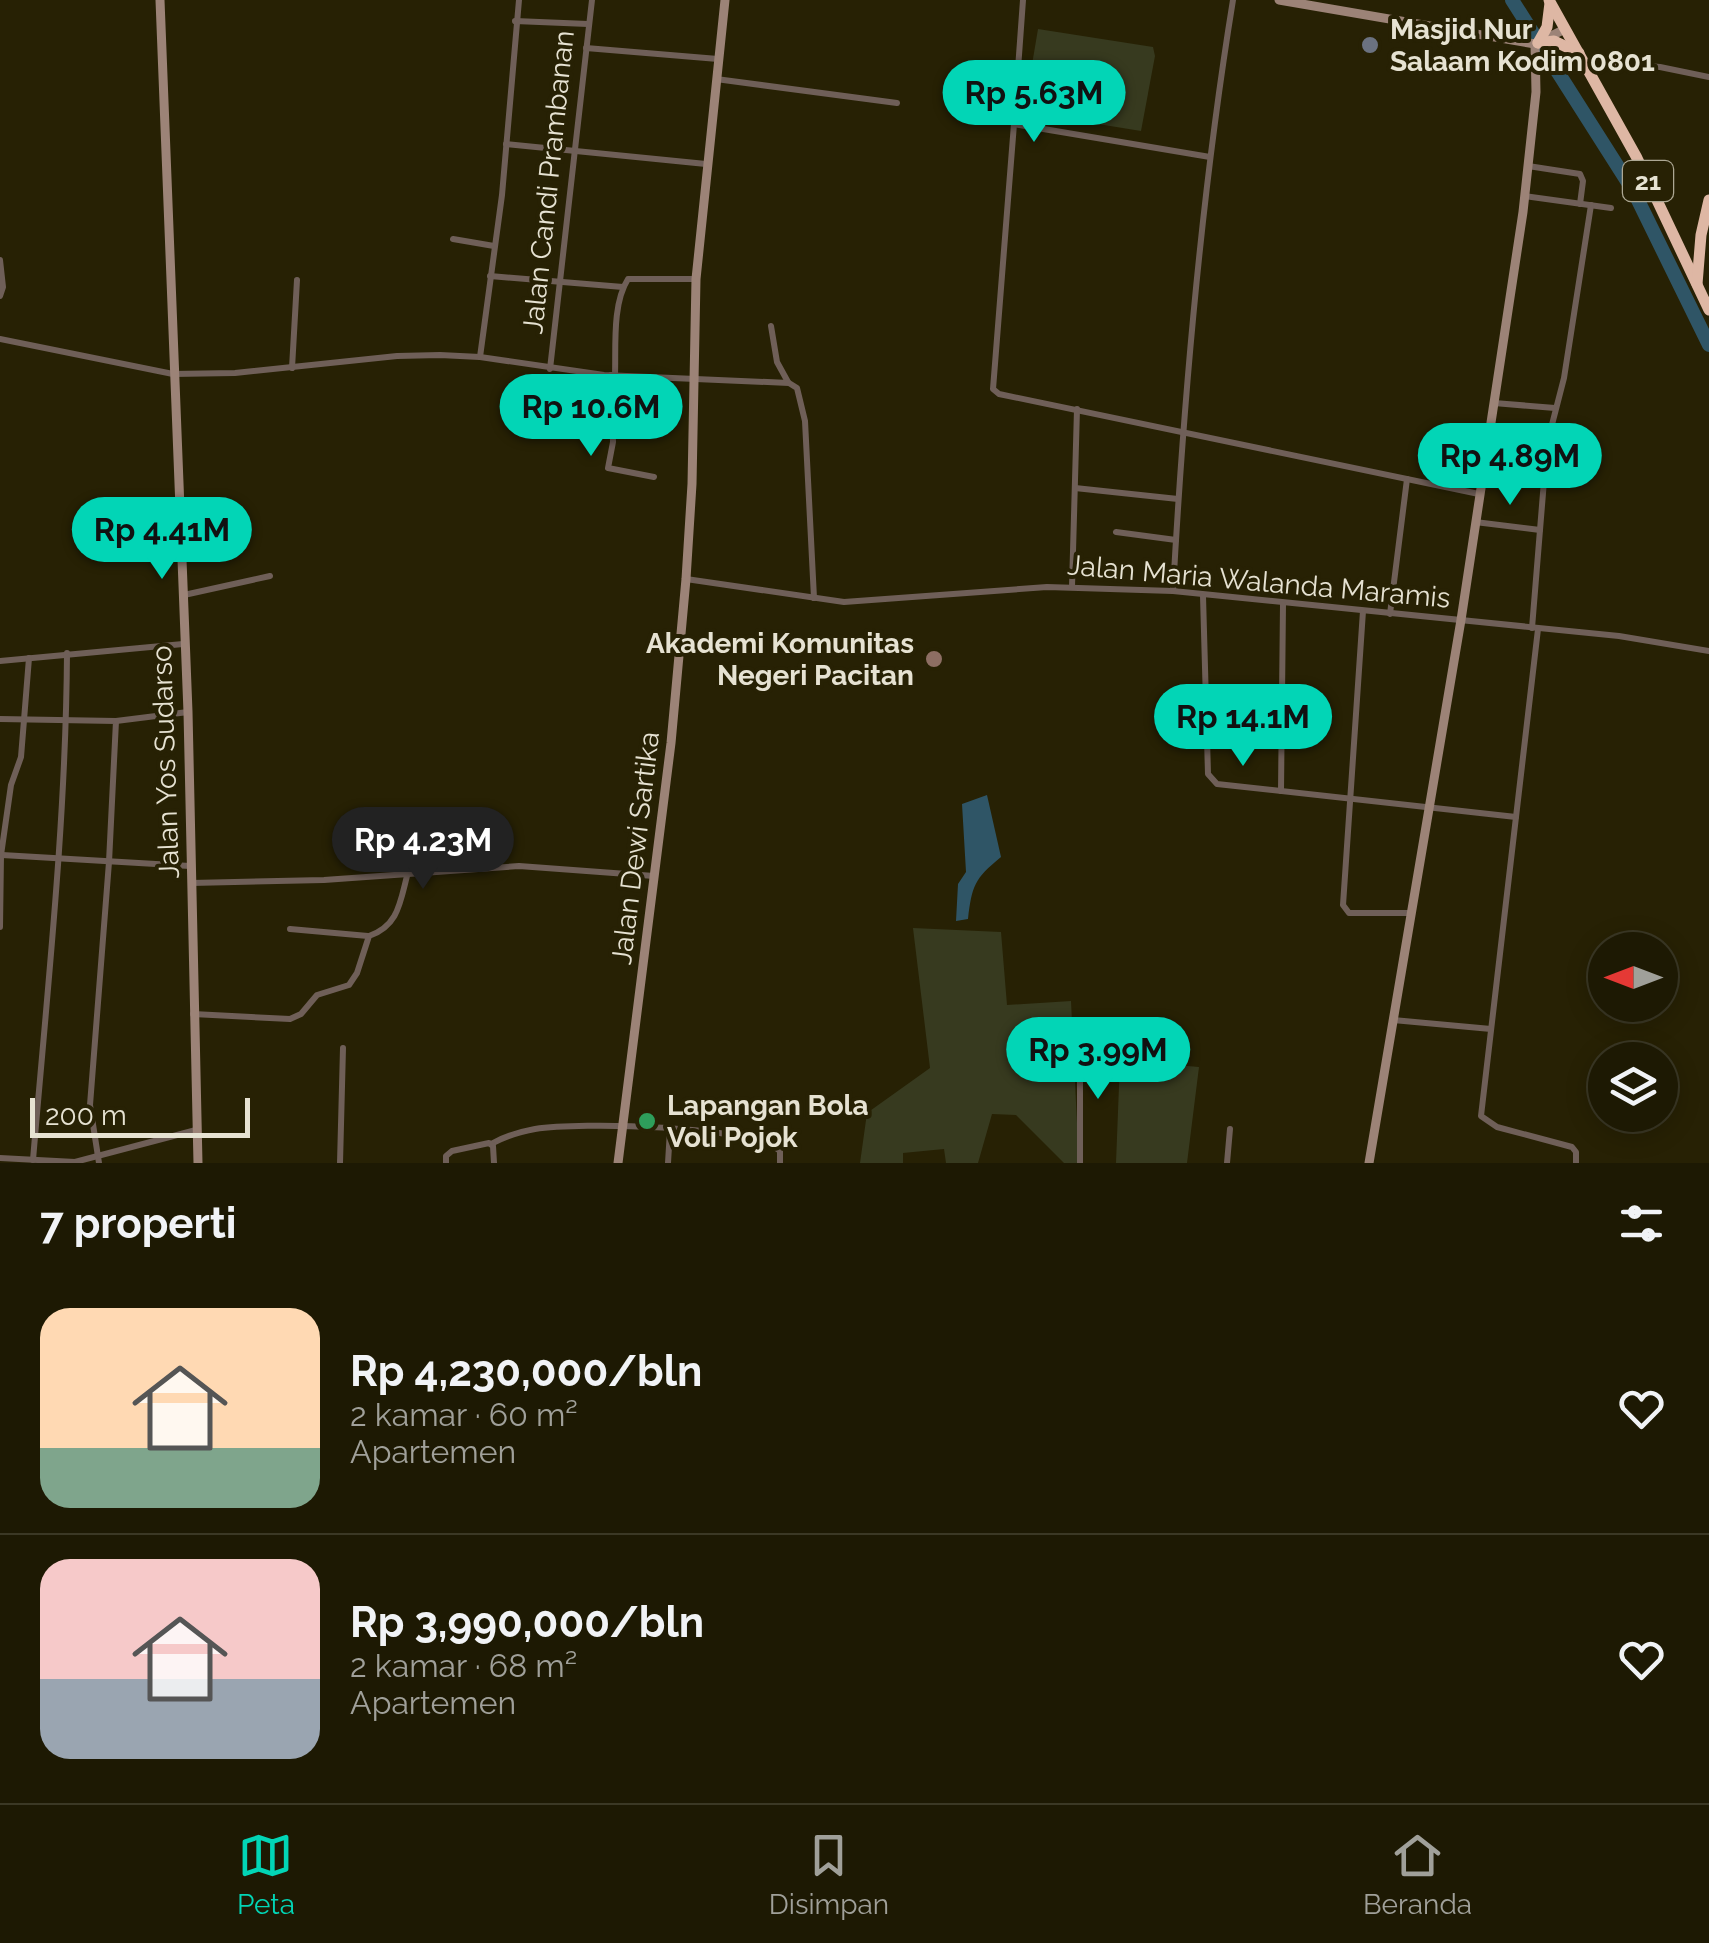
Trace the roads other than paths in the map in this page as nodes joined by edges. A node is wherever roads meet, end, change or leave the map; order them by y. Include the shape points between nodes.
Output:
1 (160, 0) edge
2 (519, 0) edge
3 (592, 0) edge
4 (725, 0) edge
5 (1023, 0) edge
6 (1233, 0) edge
7 (1279, 0) edge
8 (1550, 1) edge
9 (515, 21) junction
10 (588, 24) junction
11 (1565, 29) junction
12 (1539, 42) junction
13 (586, 48) junction
14 (1584, 58) junction
15 (718, 60) junction
16 (1709, 77) edge
17 (716, 79) junction
18 (898, 103) dead end
19 (1014, 124) junction
20 (506, 144) junction
21 (575, 152) junction
22 (1210, 157) junction
23 (706, 164) junction
24 (1528, 166) junction
25 (1524, 196) junction
26 (1709, 200) edge
27 (1580, 204) junction
28 (1591, 205) junction
29 (1611, 208) dead end
30 (1702, 235) junction
31 (1674, 237) junction
32 (453, 240) dead end
33 (494, 246) junction
34 (0, 260) edge
35 (490, 276) junction
36 (296, 280) dead end
37 (561, 280) junction
38 (696, 280) junction
39 (1697, 285) junction
40 (1, 286) edge
41 (623, 287) junction
42 (0, 296) edge
43 (1709, 310) edge
44 (771, 326) dead end
45 (0, 338) edge
46 (480, 357) junction
47 (292, 368) junction
48 (550, 369) junction
49 (172, 374) junction
50 (613, 375) junction
51 (696, 379) junction
52 (789, 383) junction
53 (1494, 402) junction
54 (1555, 408) junction
55 (1077, 409) junction
56 (1182, 433) junction
57 (654, 477) dead end
58 (1407, 479) junction
59 (1074, 488) junction
60 (1479, 494) junction
61 (1178, 499) junction
62 (1475, 522) junction
63 (1540, 530) junction
64 (1116, 532) dead end
65 (1176, 540) junction
66 (270, 576) dead end
67 (686, 580) junction
68 (1072, 587) junction
69 (1172, 591) junction
70 (182, 596) junction
71 (1203, 596) junction
72 (814, 598) junction
73 (1283, 604) junction
74 (1363, 611) junction
75 (1390, 614) junction
76 (1461, 620) junction
77 (1535, 628) junction
78 (183, 644) junction
79 (1709, 651) edge
80 (67, 653) junction
81 (30, 658) junction
82 (0, 661) edge
83 (188, 712) junction
84 (0, 719) edge
85 (116, 721) junction
86 (26, 722) junction
87 (66, 722) junction
88 (1281, 792) junction
89 (1350, 800) junction
90 (1429, 809) junction
91 (1516, 816) junction
92 (1, 855) edge
93 (58, 859) junction
94 (110, 862) junction
95 (190, 866) junction
96 (407, 876) junction
97 (655, 876) junction
98 (191, 883) junction
99 (1411, 913) junction
100 (0, 927) edge
101 (290, 929) dead end
102 (369, 936) junction
103 (193, 1014) junction
104 (1393, 1020) junction
105 (1491, 1029) junction
106 (1080, 1041) dead end
107 (343, 1048) dead end
108 (621, 1127) junction
109 (1230, 1129) dead end
110 (196, 1130) junction
111 (670, 1130) junction
112 (491, 1144) junction
113 (0, 1158) edge
114 (98, 1159) edge
115 (33, 1160) junction
116 (72, 1163) edge
117 (198, 1163) edge
118 (340, 1163) edge
119 (446, 1163) edge
120 (494, 1163) edge
121 (618, 1163) edge
122 (668, 1163) edge
123 (780, 1163) edge
124 (1080, 1163) edge
125 (1227, 1163) edge
126 (1369, 1163) edge
127 (1576, 1163) edge

1 - 49 street, Jalan Yos Sudarso
2 - 9 street
3 - 10 street, Jalan Candi Prambanan
4 - 15 street, Jalan Dewi Sartika
5 - 19 street
6 - 22 street
7 - 12 street
8 - 11 highway, 21
8 - 12 highway
9 - 10 street
9 - 20 street
10 - 13 street, Jalan Candi Prambanan
11 - 12 street
11 - 14 highway, 21
12 - 14 highway via 1558,43
12 - 24 street
13 - 15 street
13 - 21 street, Jalan Candi Prambanan
14 - 16 street
14 - 31 highway, 21
15 - 17 street, Jalan Dewi Sartika
17 - 18 street
17 - 23 street, Jalan Dewi Sartika
19 - 22 street
19 - 55 street via 993,389
20 - 21 street
20 - 33 street
21 - 23 street
21 - 37 street, Jalan Candi Prambanan
22 - 56 street
23 - 38 street, Jalan Dewi Sartika
24 - 25 street
24 - 27 street via 1580,174
25 - 27 street
25 - 53 street
26 - 30 highway
27 - 28 street
28 - 29 street
28 - 54 street
30 - 31 highway
30 - 39 highway
31 - 39 highway, 21
32 - 33 street
33 - 35 street
34 - 40 street
35 - 37 street
35 - 46 street
36 - 47 street
37 - 41 street
37 - 48 street, Jalan Candi Prambanan
38 - 41 street via 638,277
38 - 51 street, Jalan Dewi Sartika
39 - 43 highway, 21
40 - 42 street
41 - 50 street
44 - 52 street via 777,362
45 - 49 street
46 - 47 street via 397,356
46 - 48 street
47 - 49 street
48 - 50 street
49 - 70 street, Jalan Yos Sudarso
50 - 51 street
50 - 57 street via 608,468
51 - 52 street
51 - 67 street, Jalan Dewi Sartika
52 - 72 street via 798,388 805,421
53 - 54 street
53 - 60 street
54 - 63 street
55 - 56 street
55 - 59 street
56 - 58 street
56 - 61 street
58 - 60 street
58 - 75 street
59 - 61 street
59 - 68 street
60 - 62 street
61 - 65 street
62 - 63 street
62 - 76 street
63 - 77 street
64 - 65 street
65 - 69 street
66 - 70 street
67 - 72 street, Jalan Maria Walanda Maramis
67 - 97 street, Jalan Dewi Sartika
68 - 69 street, Jalan Maria Walanda Maramis
68 - 72 street, Jalan Maria Walanda Maramis via 876,602
69 - 71 street, Jalan Maria Walanda Maramis
70 - 78 street, Jalan Yos Sudarso
71 - 73 street, Jalan Maria Walanda Maramis
71 - 88 street via 1208,774 1217,784
73 - 74 street, Jalan Maria Walanda Maramis
73 - 88 street
74 - 75 street, Jalan Maria Walanda Maramis
74 - 89 street
75 - 76 street, Jalan Maria Walanda Maramis
76 - 77 street, Jalan Maria Walanda Maramis
76 - 90 street
77 - 79 street, Jalan Maria Walanda Maramis
77 - 91 street
78 - 80 street
78 - 83 street, Jalan Yos Sudarso
80 - 81 street
80 - 87 street
81 - 82 street
81 - 86 street
83 - 85 street
83 - 95 street, Jalan Yos Sudarso
84 - 86 street
85 - 87 street
85 - 94 street
86 - 87 street
86 - 92 street
87 - 93 street
88 - 89 street
89 - 90 street
89 - 99 street via 1344,910
90 - 91 street
90 - 99 street
91 - 105 street
92 - 93 street
92 - 100 street
93 - 94 street
93 - 115 street
94 - 95 street
94 - 114 street via 90,1106
95 - 98 street, Jalan Yos Sudarso
96 - 97 street via 519,866
96 - 98 street
96 - 102 street via 395,918
97 - 108 street, Jalan Dewi Sartika
98 - 103 street, Jalan Yos Sudarso
99 - 104 street
101 - 102 street
102 - 103 street via 349,985 318,995 296,1017
103 - 110 street, Jalan Yos Sudarso
104 - 105 street
104 - 126 street
105 - 127 street via 1482,1118 1572,1147
106 - 124 street
107 - 118 street
108 - 111 street
108 - 112 street via 532,1130
108 - 121 street, Jalan Dewi Sartika
109 - 125 street
110 - 114 street
110 - 117 street, Jalan Yos Sudarso
111 - 122 street
111 - 123 street via 771,1144 780,1151
112 - 119 street via 452,1151
112 - 120 street
113 - 115 street
114 - 116 street
115 - 116 street

